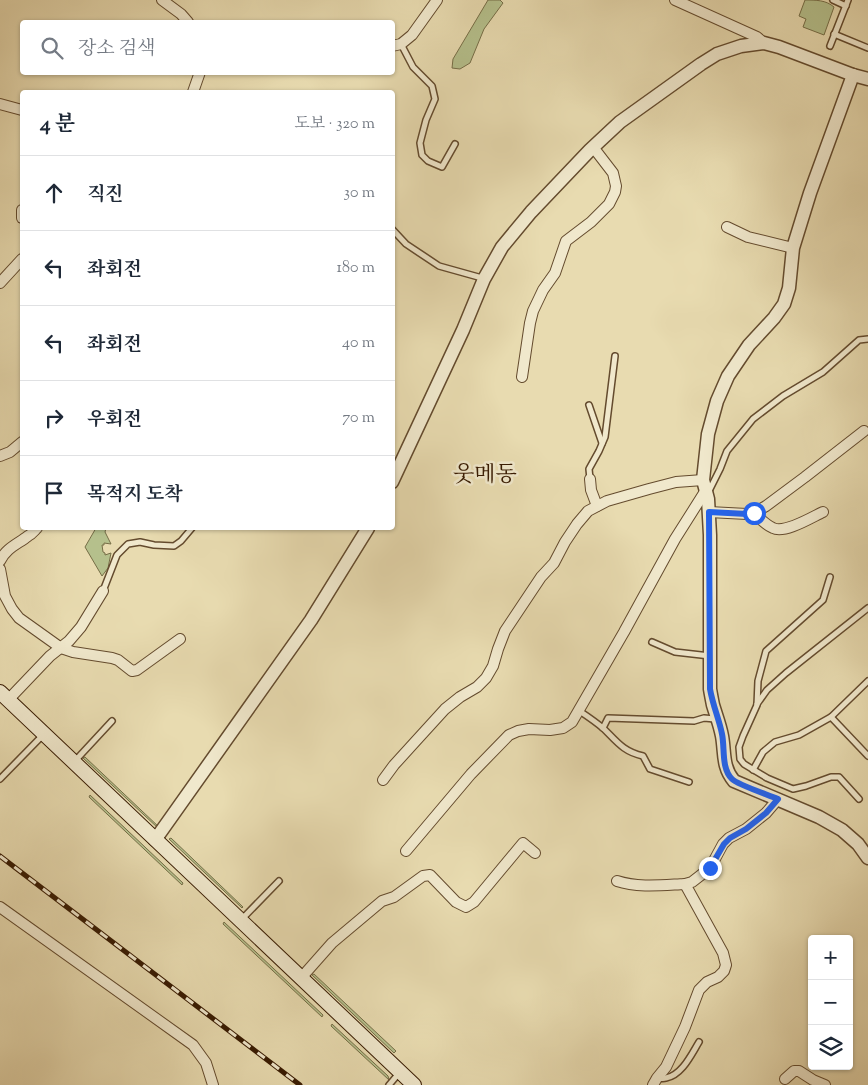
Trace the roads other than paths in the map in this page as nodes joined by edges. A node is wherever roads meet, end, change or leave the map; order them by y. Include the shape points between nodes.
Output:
1 (162, 0) edge
2 (437, 0) edge
3 (676, 0) edge
4 (833, 0) edge
5 (848, 0) edge
6 (846, 6) junction
7 (186, 20) edge
8 (834, 34) junction
9 (764, 44) junction
10 (397, 45) edge
11 (830, 46) dead end
12 (868, 48) edge
13 (199, 75) edge
14 (853, 75) junction
15 (868, 78) edge
16 (194, 90) edge
17 (0, 104) edge
18 (20, 109) edge
19 (455, 144) dead end
20 (593, 147) junction
21 (727, 227) dead end
22 (395, 232) edge
23 (794, 248) junction
24 (20, 261) edge
25 (484, 279) junction
26 (0, 283) edge
27 (868, 339) edge
28 (615, 356) dead end
29 (522, 377) dead end
30 (589, 405) dead end
31 (864, 431) dead end
32 (20, 444) edge
33 (602, 444) junction
34 (0, 456) edge
35 (395, 476) edge
36 (590, 479) joint
37 (705, 488) junction
38 (597, 506) junction
39 (709, 512) junction
40 (823, 512) dead end
41 (754, 513) junction
42 (35, 530) edge
43 (190, 530) edge
44 (367, 530) edge
45 (0, 561) edge
46 (0, 569) edge
47 (830, 578) dead end
48 (103, 591) joint
49 (868, 608) edge
50 (180, 639) dead end
51 (652, 642) dead end
52 (61, 648) junction
53 (710, 656) junction
54 (868, 681) edge
55 (4, 696) edge
56 (757, 704) junction
57 (578, 710) junction
58 (831, 717) junction
59 (718, 719) junction
60 (112, 721) dead end
61 (603, 728) junction
62 (44, 734) junction
63 (868, 756) edge
64 (74, 763) junction
65 (753, 770) junction
66 (0, 779) edge
67 (383, 780) dead end
68 (688, 782) dead end
69 (793, 789) junction
70 (859, 799) dead end
71 (784, 802) junction
72 (155, 840) junction
73 (406, 851) dead end
74 (535, 853) dead end
75 (868, 858) edge
76 (278, 880) dead end
77 (617, 881) dead end
78 (685, 884) junction
79 (0, 907) edge
80 (240, 920) junction
81 (301, 978) junction
82 (698, 1042) dead end
83 (400, 1072) junction
84 (785, 1079) dead end
85 (655, 1081) edge
86 (213, 1085) edge
87 (389, 1085) edge
88 (414, 1085) edge
89 (825, 1085) edge

1 - 7 street
2 - 10 street via 412,35
3 - 9 street via 757,37
4 - 6 lane
5 - 6 lane
6 - 8 lane
8 - 11 lane
8 - 12 lane
9 - 14 street
9 - 20 street via 740,46 701,64 620,122
10 - 19 lane via 432,86 435,99 420,143 422,155 442,167
13 - 16 street
14 - 15 street
14 - 23 street via 810,193
17 - 18 street
20 - 25 street via 502,247
20 - 29 street via 613,173 615,192 609,204 566,241 555,273 533,311
21 - 23 street via 748,237
22 - 25 lane via 406,244 439,266
23 - 37 street via 784,304 749,345 728,376 717,401 708,434
24 - 26 street
25 - 35 street
27 - 37 lane via 859,340 823,372 753,419 727,451 720,469
28 - 33 lane via 608,424
30 - 33 lane
31 - 41 street
32 - 34 street
33 - 36 lane via 589,468
36 - 38 street
37 - 38 street via 676,482
37 - 39 street
37 - 57 street
38 - 67 street via 577,524 554,563 517,611 486,678 445,709
39 - 41 street
39 - 53 street
40 - 41 street via 783,530 775,529
42 - 45 street via 12,546
43 - 48 lane via 174,546 140,542 128,544 117,555
44 - 72 street via 311,620
46 - 52 street via 5,596 12,610
47 - 56 lane via 823,600 766,651 758,682
48 - 52 street via 82,627
49 - 56 lane via 786,673
50 - 52 street via 132,671 112,658
51 - 53 lane via 675,652
52 - 55 street
53 - 59 street via 710,689
54 - 58 lane
55 - 62 main road
56 - 65 lane via 740,747 740,758
57 - 61 lane
57 - 73 street via 572,722 563,728 529,729 509,735 471,774
58 - 63 lane
58 - 65 lane via 799,735 775,742 763,752
59 - 61 lane via 608,718
59 - 71 street via 728,774 734,781
60 - 64 lane
61 - 68 lane via 619,745 643,756 650,770
62 - 64 main road
62 - 66 lane
64 - 72 main road
65 - 69 lane
69 - 70 lane via 839,777
69 - 71 lane
71 - 75 street via 842,830
71 - 78 street via 730,838 710,868
72 - 80 main road
74 - 81 street via 523,843 474,902 466,907 456,902 430,875 423,876 394,897 382,901 332,943
76 - 80 lane
77 - 78 street via 638,885
78 - 85 street via 726,966 718,977 698,990 685,1027 666,1067
79 - 86 street via 193,1045 206,1063
80 - 81 main road
81 - 83 main road
82 - 85 lane via 678,1072
83 - 87 lane
83 - 88 main road
84 - 89 street via 799,1071

